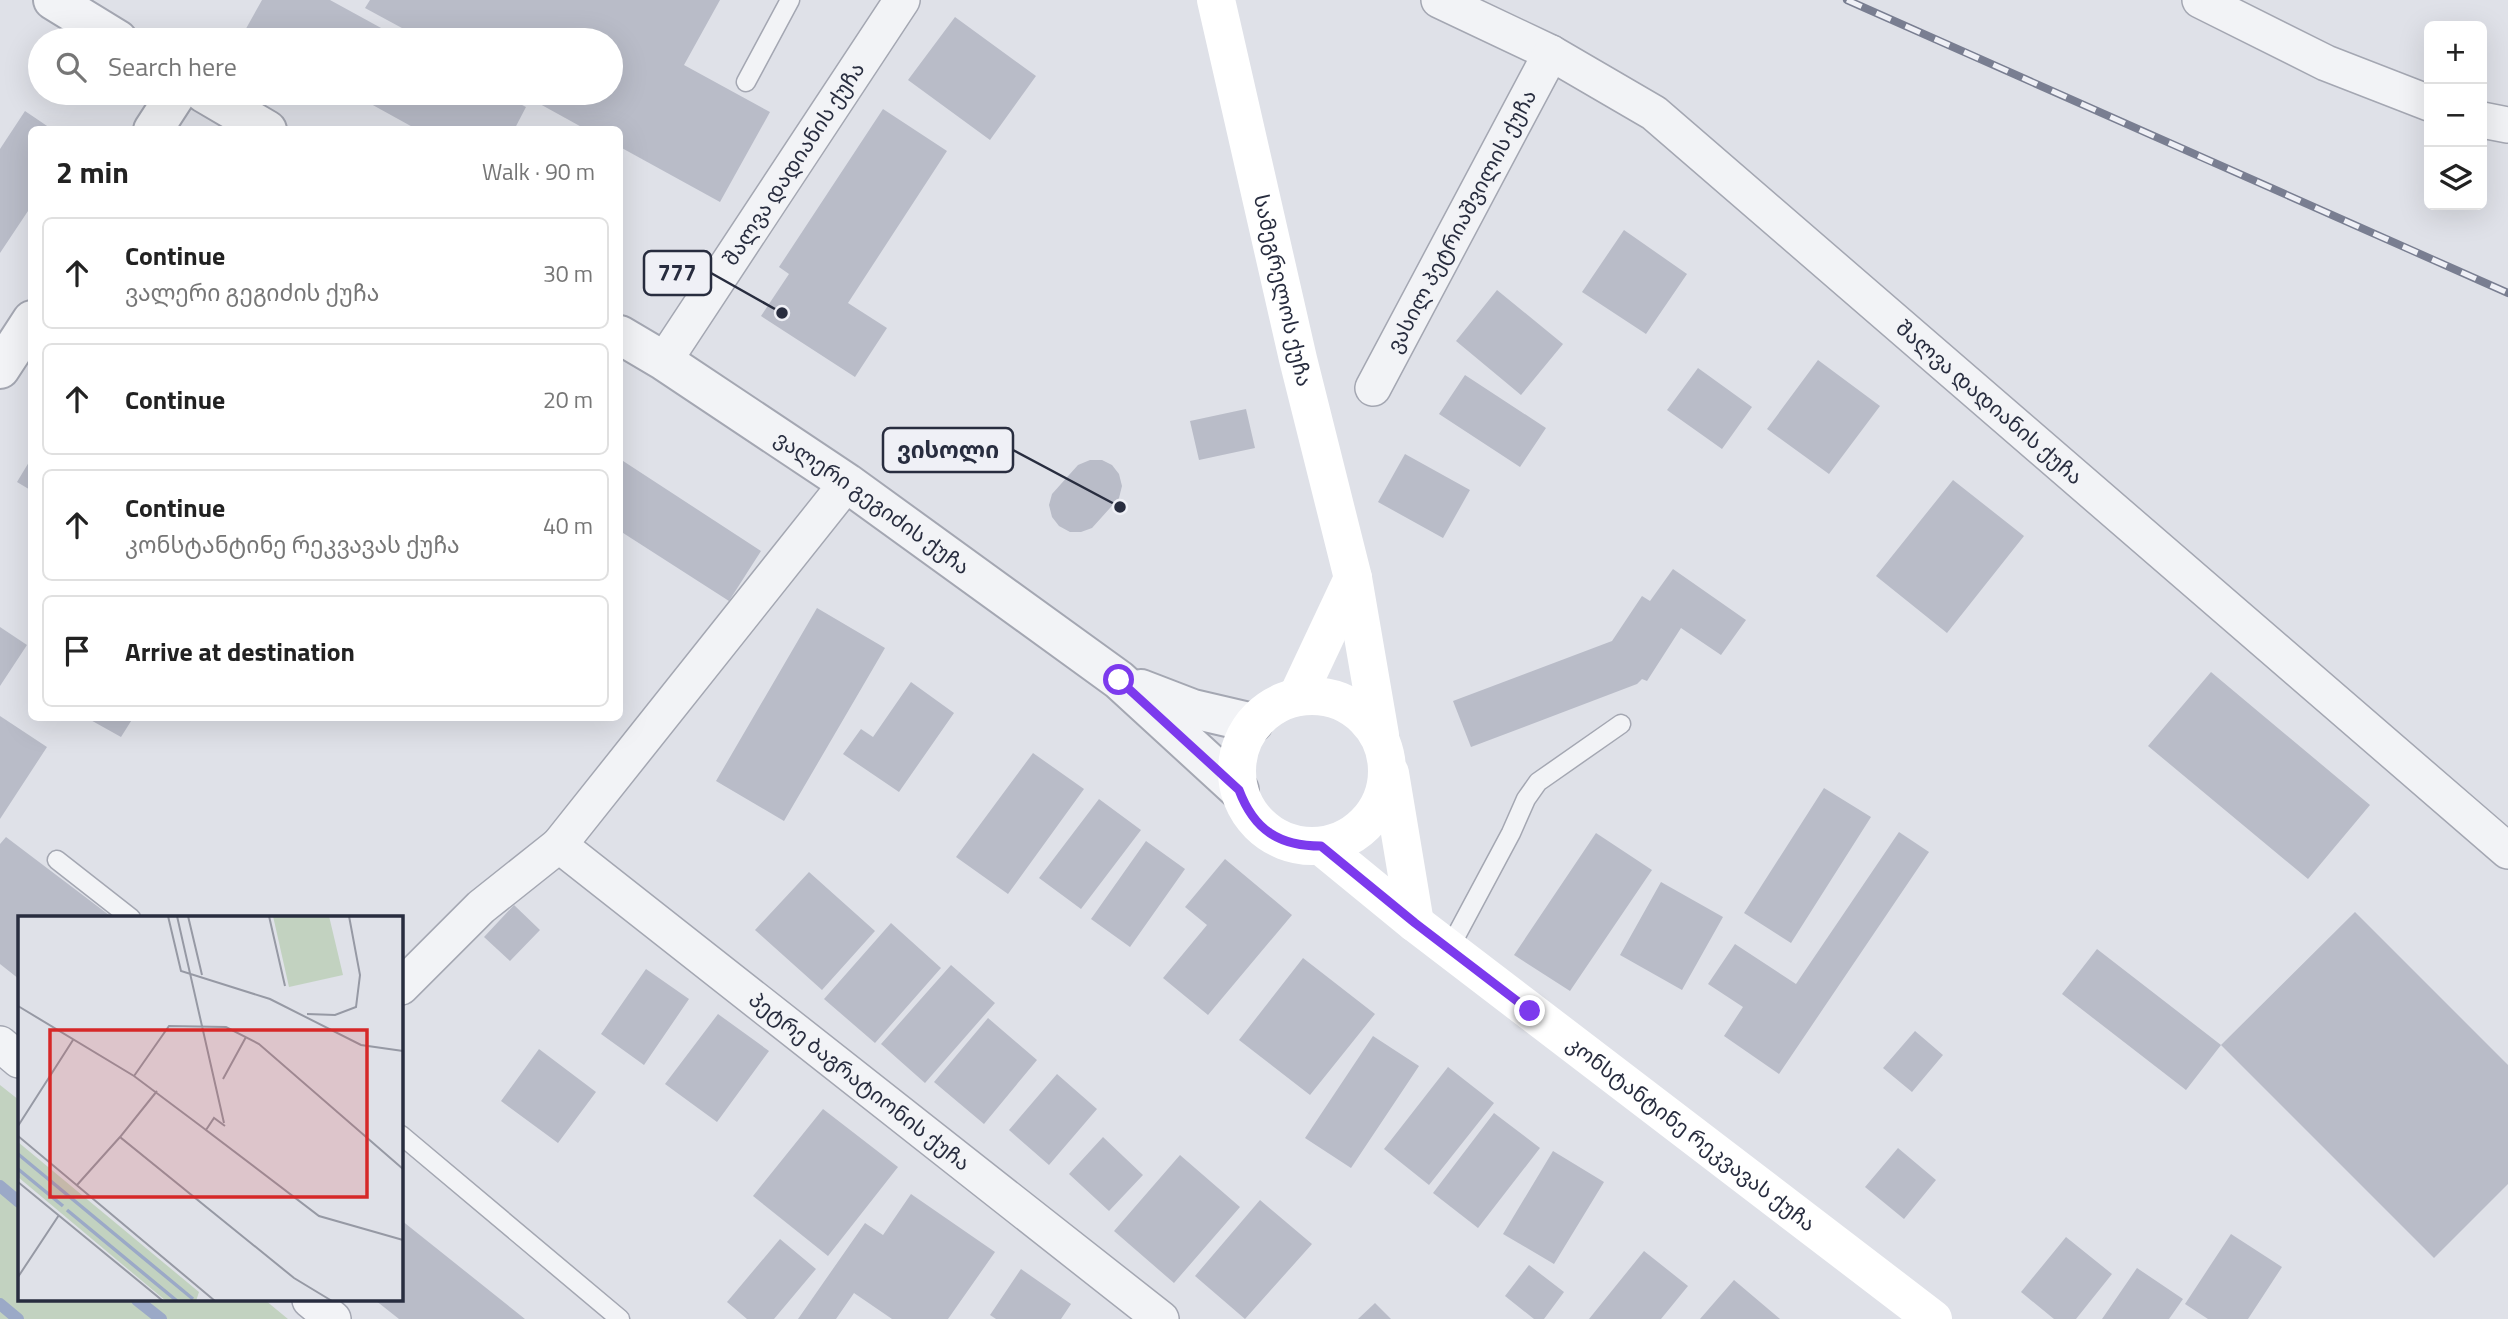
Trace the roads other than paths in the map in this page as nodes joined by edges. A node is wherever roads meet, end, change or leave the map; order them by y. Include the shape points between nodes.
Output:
1 (53, 0) edge
2 (790, 0) edge
3 (902, 0) edge
4 (1216, 0) edge
5 (1439, 0) edge
6 (2200, 0) edge
7 (98, 28) edge
8 (1551, 53) junction
9 (746, 82) dead end
10 (2424, 101) edge
11 (169, 105) edge
12 (224, 105) edge
13 (2487, 121) edge
14 (2508, 125) edge
15 (156, 126) edge
16 (260, 126) edge
17 (28, 326) edge
18 (623, 337) edge
19 (664, 361) junction
20 (0, 369) edge
21 (1373, 388) dead end
22 (847, 483) junction
23 (1353, 578) junction
24 (1119, 680) junction
25 (1297, 696) junction
26 (1253, 723) junction
27 (1621, 724) dead end
28 (1384, 747) junction
29 (1239, 790) junction
30 (559, 845) junction
31 (1321, 846) junction
32 (2508, 851) edge
33 (57, 860) dead end
34 (128, 916) edge
35 (1415, 923) junction
36 (1449, 948) junction
37 (402, 986) edge
38 (0, 1044) edge
39 (18, 1059) edge
40 (402, 1136) edge
41 (312, 1302) edge
42 (333, 1319) edge
43 (620, 1319) edge
44 (1161, 1319) edge
45 (1933, 1319) edge

1 - 7 street
2 - 9 lane
3 - 19 street, შალვა დადიანის ქუჩა
4 - 23 main road, სამეგრელოს ქუჩა
5 - 8 street, შალვა დადიანის ქუჩა
6 - 10 street via 2326,64
8 - 21 street, ვასილ პეტრიაშვილის ქუჩა
8 - 32 street, შალვა დადიანის ქუჩა via 1654,113
11 - 15 street
12 - 16 street
13 - 14 street
17 - 20 street
18 - 19 street, ვალერი გეგიძის ქუჩა
19 - 22 street, ვალერი გეგიძის ქუჩა
22 - 24 street, ვალერი გეგიძის ქუჩა
22 - 30 street
23 - 25 main road
23 - 28 main road, სამეგრელოს ქუჩა
24 - 26 street, ვალერი გეგიძის ქუჩა via 1193,709
24 - 29 street, ვალერი გეგიძის ქუჩა
25 - 26 main road via 1273,706
25 - 28 main road via 1321,695 1345,702 1365,715
26 - 29 main road via 1241,743 1236,766
27 - 36 lane via 1538,782
28 - 31 main road via 1386,790 1373,816 1350,836
28 - 35 main road
29 - 31 main road via 1251,814 1270,833 1286,842
30 - 37 street via 481,907
30 - 44 street, პეტრე ბაგრატიონის ქუჩა
31 - 35 main road, კონსტანტინე რეკვავას ქუჩა
33 - 34 lane
35 - 36 main road, კონსტანტინე რეკვავას ქუჩა
36 - 45 main road, კონსტანტინე რეკვავას ქუჩა
38 - 39 street
40 - 43 lane
41 - 42 street

